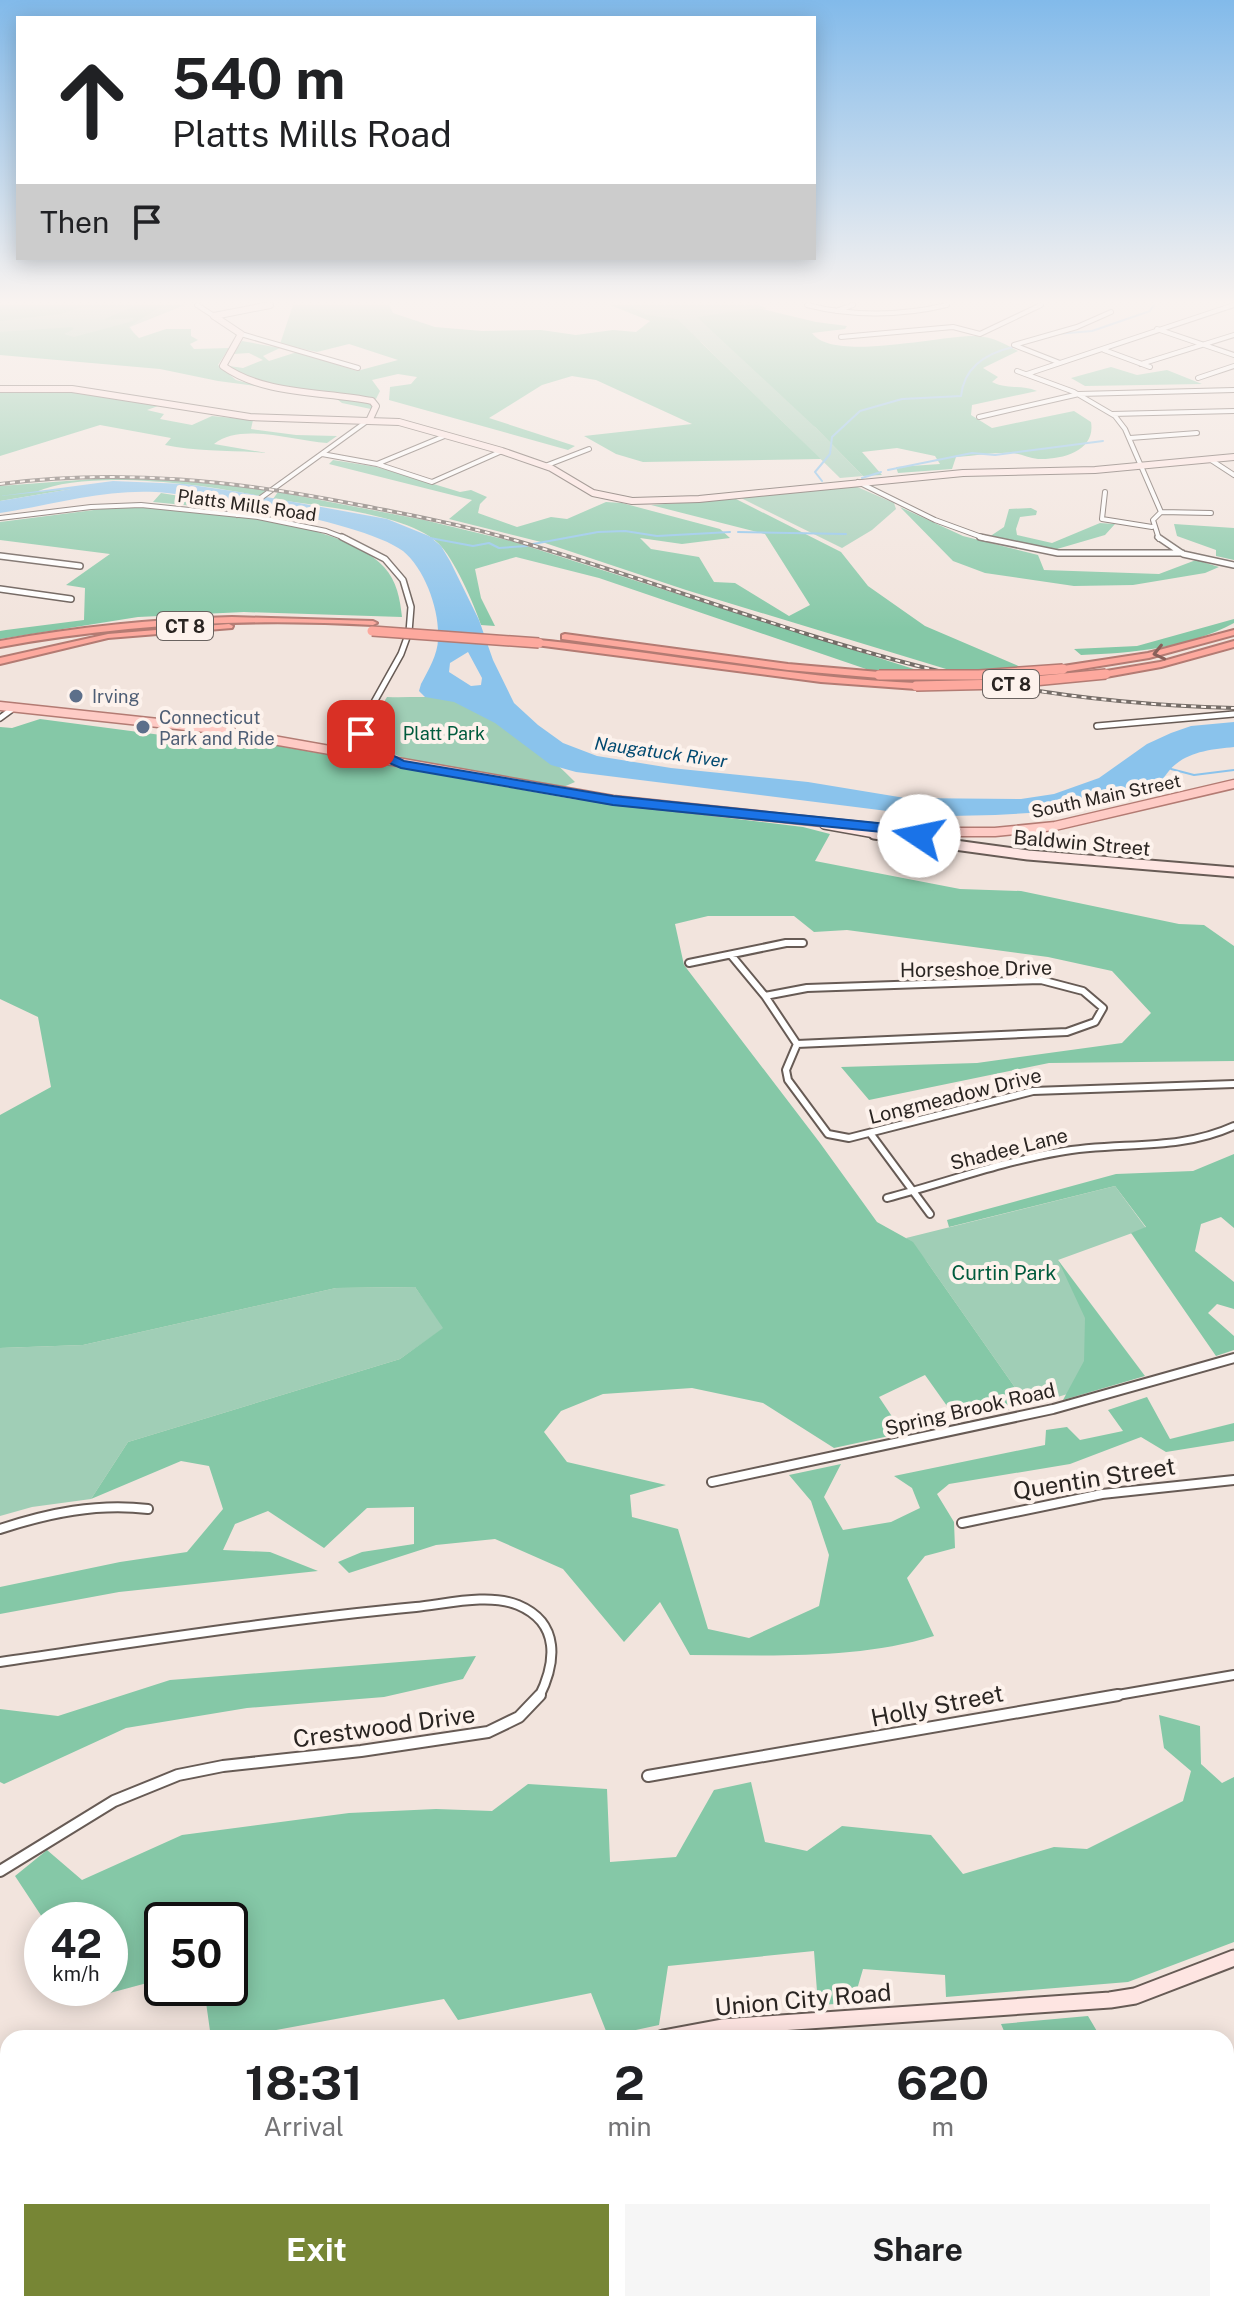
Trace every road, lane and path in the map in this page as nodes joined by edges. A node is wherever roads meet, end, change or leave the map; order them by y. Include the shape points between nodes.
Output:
1 (221, 413) edge
2 (373, 413) edge
3 (995, 413) edge
4 (1159, 413) edge
5 (1112, 414) joint
6 (979, 417) dead end
7 (370, 419) junction
8 (1197, 433) dead end
9 (447, 435) junction
10 (1130, 438) junction
11 (589, 449) dead end
12 (502, 451) junction
13 (322, 454) junction
14 (1234, 457) edge
15 (1211, 460) junction
16 (377, 464) junction
17 (545, 466) junction
18 (1141, 466) junction
19 (1234, 475) edge
20 (856, 481) junction
21 (1105, 492) dead end
22 (1161, 512) junction
23 (1211, 513) dead end
24 (237, 515) junction
25 (0, 518) edge
26 (1152, 527) junction
27 (1182, 553) junction
28 (0, 556) edge
29 (1234, 565) edge
30 (80, 566) dead end
31 (0, 589) edge
32 (71, 599) dead end
33 (253, 625) junction
34 (373, 627) junction
35 (1234, 632) edge
36 (538, 639) junction
37 (1234, 644) edge
38 (0, 647) edge
39 (0, 661) edge
40 (0, 706) edge
41 (15, 707) junction
42 (1234, 714) edge
43 (0, 718) edge
44 (1097, 726) dead end
45 (361, 736) junction
46 (345, 754) junction
47 (360, 757) junction
48 (401, 764) junction
49 (1234, 784) edge
50 (814, 822) junction
51 (917, 832) junction
52 (927, 843) junction
53 (1234, 872) edge
54 (803, 943) dead end
55 (731, 955) junction
56 (689, 963) dead end
57 (765, 996) junction
58 (797, 1044) junction
59 (1234, 1084) edge
60 (1234, 1126) edge
61 (870, 1133) junction
62 (914, 1190) junction
63 (887, 1198) dead end
64 (930, 1214) dead end
65 (1234, 1358) edge
66 (1234, 1480) edge
67 (712, 1482) dead end
68 (148, 1509) dead end
69 (962, 1523) dead end
70 (0, 1529) edge
71 (0, 1662) edge
72 (1234, 1675) edge
73 (648, 1776) dead end
74 (0, 1871) edge
75 (1234, 1958) edge
76 (706, 2030) edge

1 - 7 main road
2 - 7 main road
3 - 6 street
4 - 5 street
5 - 10 street
7 - 9 main road
7 - 13 street
8 - 10 street
9 - 12 main road
9 - 16 street
10 - 18 street
11 - 17 street
12 - 16 street via 432,482
12 - 17 main road
13 - 16 street
13 - 24 street
14 - 15 main road
15 - 18 main road
15 - 19 street
17 - 20 main road via 593,493 632,501
18 - 20 main road
18 - 22 street
20 - 27 street via 924,516 1017,547 1093,555
21 - 26 street via 1102,519
22 - 23 street
22 - 26 street
24 - 25 street, Platts Mills Road via 125,505
24 - 45 street, Platts Mills Road via 348,539 382,558 404,579 411,607 407,639 369,707
26 - 27 street via 1157,537
27 - 29 street
28 - 30 street
31 - 32 street
33 - 34 highway, CT 8
33 - 38 highway, CT 8 via 126,630
33 - 39 highway via 122,634
34 - 36 highway, CT 8, bridge
34 - 38 highway, CT 8 via 276,618 180,620 83,630
35 -> 36 highway, CT 8, bridge via 1149,655 968,676 808,670 625,643
36 - 37 highway, CT 8, bridge via 806,679 916,686 1106,674
40 - 41 main road, South Main Street
41 - 43 street
41 - 46 main road, South Main Street via 205,728
42 - 44 street
45 - 46 street, Platts Mills Road via 353,737
45 - 47 street, Platts Mills Road
45 - 48 street via 375,752
46 - 47 main road, South Main Street
47 - 48 main road, South Main Street
48 - 50 main road, South Main Street via 613,800
49 - 51 main road, South Main Street via 1045,828
50 - 51 main road, South Main Street
50 - 52 main road, Baldwin Street
51 - 52 main road
52 - 53 main road, Baldwin Street via 1055,860
54 - 55 street
55 - 56 street
55 - 57 street
57 - 58 street
57 - 58 street, Horseshoe Drive via 807,988 1041,980 1088,993 1103,1008 1095,1022 1067,1032
58 - 61 street, Longmeadow Drive via 786,1070 788,1080 828,1134 849,1138
59 - 61 street, Longmeadow Drive via 1033,1091
60 - 62 street, Shadee Lane via 1180,1143 1069,1149
61 - 62 street
62 - 63 street, Shadee Lane
62 - 64 street
65 - 67 street, Spring Brook Road via 1053,1409
66 - 69 street, Quentin Street via 1102,1494
68 - 70 street via 123,1505
71 - 74 street, Crestwood Drive via 329,1615 492,1600 519,1605 541,1622 554,1647 551,1673 539,1698 519,1717 488,1732 178,1775 114,1801
72 - 73 street, Holly Street
75 - 76 main road, Union City Road via 1135,1996 1073,2005

